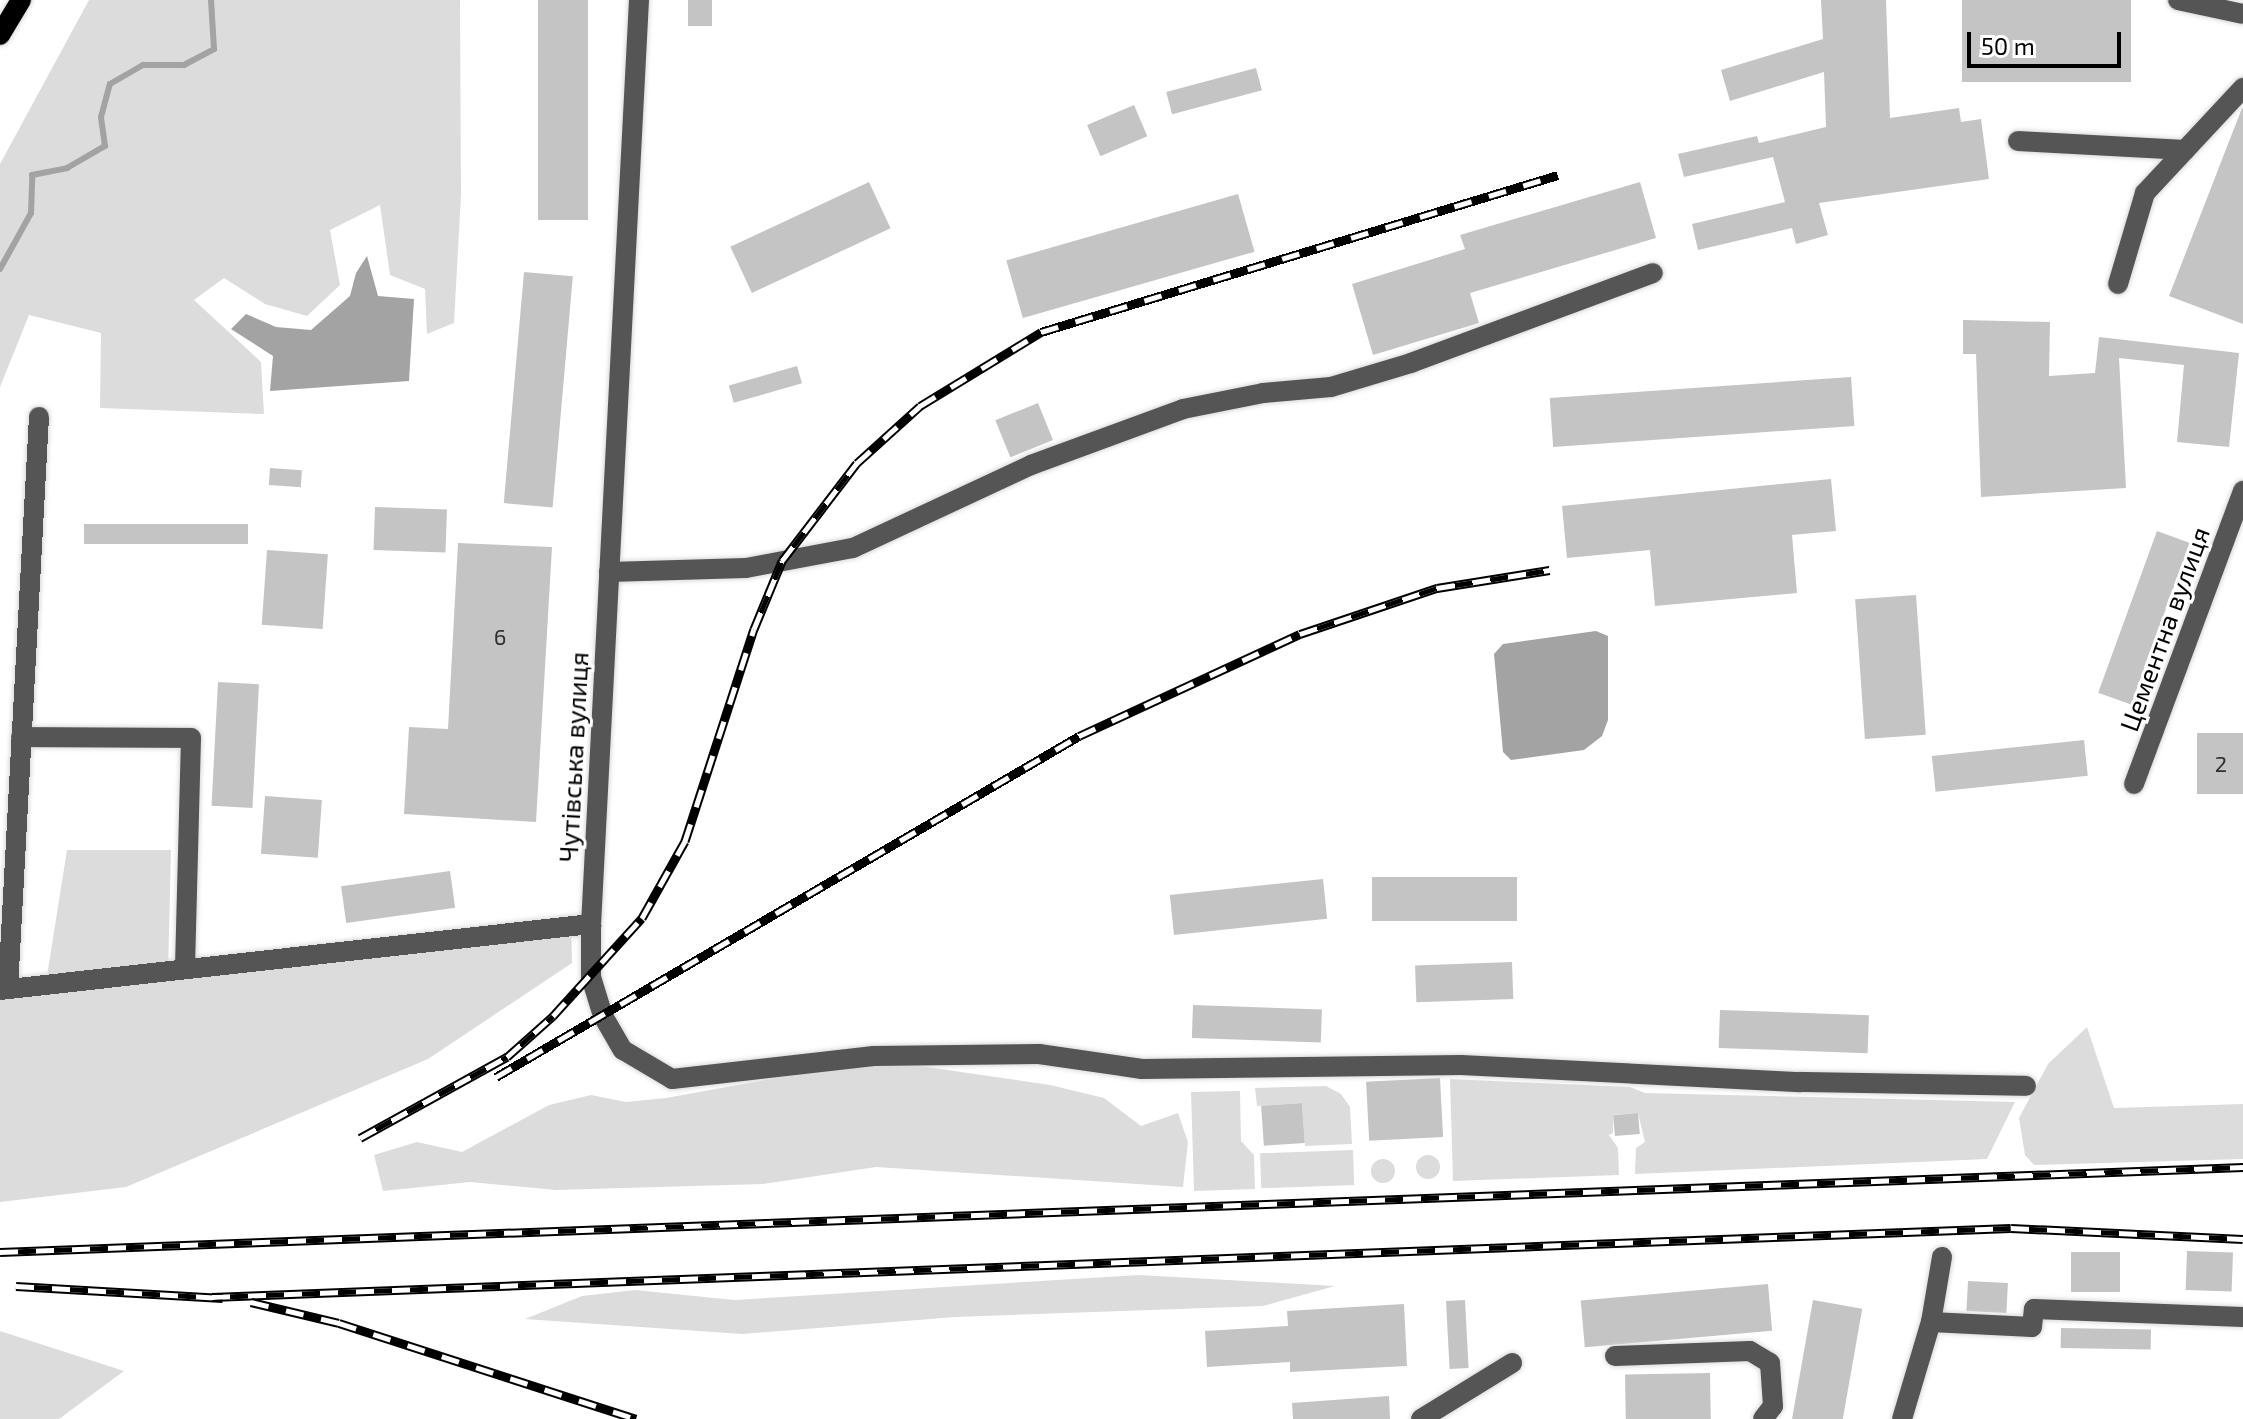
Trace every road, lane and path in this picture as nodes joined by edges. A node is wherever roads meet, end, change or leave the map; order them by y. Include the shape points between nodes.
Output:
1 (21, 0) edge
2 (639, 0) edge
3 (2178, 0) edge
4 (2243, 14) edge
5 (0, 35) edge
6 (2243, 88) edge
7 (2018, 141) dead end
8 (2185, 150) junction
9 (1653, 273) dead end
10 (2118, 284) dead end
11 (39, 417) dead end
12 (2243, 491) edge
13 (609, 572) junction
14 (21, 737) junction
15 (2134, 784) dead end
16 (591, 924) junction
17 (185, 969) junction
18 (4, 990) edge
19 (2026, 1086) dead end
20 (1942, 1257) dead end
21 (2243, 1317) edge
22 (1931, 1322) junction
23 (1615, 1356) dead end
24 (1512, 1363) dead end
25 (1421, 1419) edge
26 (1763, 1419) edge
27 (1902, 1419) edge

1 - 5 main road
2 - 13 street, Чутівська вулиця
3 - 4 street
6 - 8 street
7 - 8 street
8 - 10 street via 2145,193
9 - 13 street via 1411,363 1331,387 1263,393 1183,409 1031,465 853,548 746,568
11 - 14 street
12 - 15 street, Цементна вулиця
13 - 16 street, Чутівська вулиця
14 - 17 street via 191,738
14 - 18 street
16 - 17 street
16 - 19 street, Чутівська вулиця via 591,977 610,1030 623,1050 672,1079 874,1056 1039,1054 1142,1069 1461,1065 1786,1082
17 - 18 street
20 - 22 street
21 - 22 street via 2034,1309 2032,1327
22 - 27 street
23 - 26 street via 1750,1351 1770,1363 1773,1406
24 - 25 street

